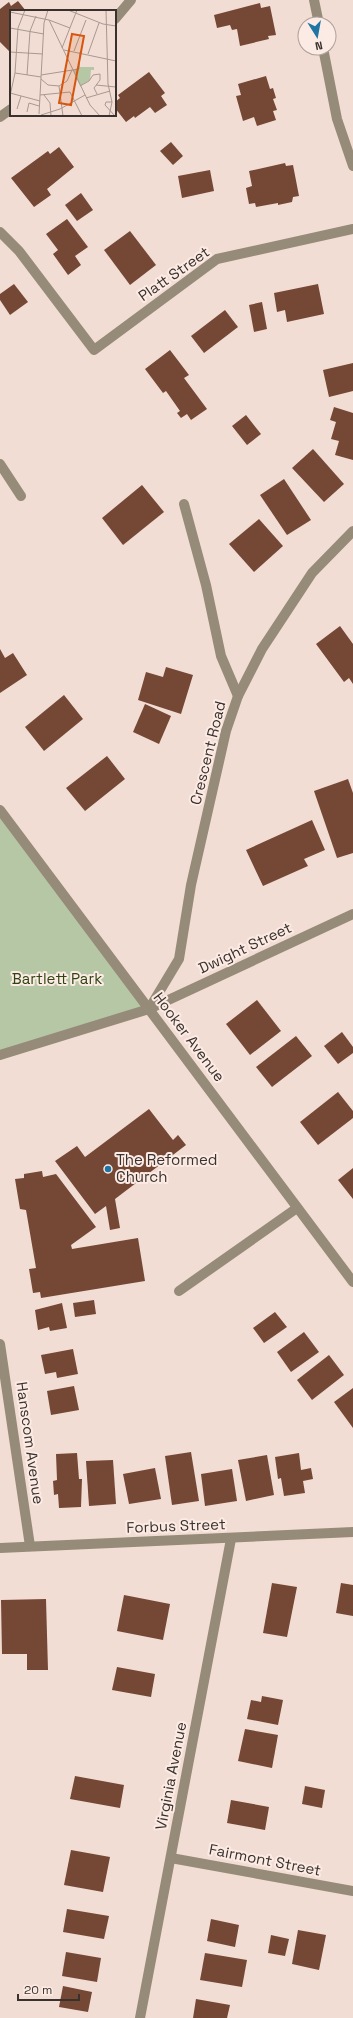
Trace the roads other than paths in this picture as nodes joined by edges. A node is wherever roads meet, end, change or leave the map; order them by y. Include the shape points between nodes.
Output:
1 (131, 0) edge
2 (314, 0) edge
3 (317, 16) edge
4 (116, 18) edge
5 (325, 56) edge
6 (10, 110) edge
7 (0, 117) edge
8 (353, 166) edge
9 (353, 228) edge
10 (0, 232) edge
11 (0, 464) edge
12 (21, 496) dead end
13 (184, 504) dead end
14 (353, 531) edge
15 (238, 696) junction
16 (0, 810) edge
17 (353, 914) edge
18 (149, 1009) junction
19 (0, 1055) edge
20 (297, 1208) junction
21 (353, 1282) edge
22 (179, 1291) dead end
23 (0, 1344) edge
24 (353, 1532) edge
25 (231, 1539) junction
26 (30, 1546) junction
27 (0, 1548) edge
28 (171, 1858) junction
29 (353, 1891) edge
30 (140, 2018) edge

1 - 4 street
2 - 3 street
5 - 8 street via 337,119
6 - 7 street
9 - 10 street, Platt Street via 217,259 94,350 19,251
11 - 12 street
13 - 15 street via 206,585 221,656
14 - 15 street, Crescent Road via 312,572 262,649
15 - 18 street, Crescent Road via 226,732 191,885 179,959
16 - 18 street, Hooker Avenue
17 - 18 street, Dwight Street
18 - 19 street
18 - 20 street, Hooker Avenue
20 - 21 street, Hooker Avenue
20 - 22 street
23 - 26 street, Hanscom Avenue
24 - 25 street, Forbus Street
25 - 26 street, Forbus Street
25 - 28 street, Virginia Avenue
26 - 27 street, Forbus Street
28 - 29 street, Fairmont Street
28 - 30 street, Virginia Avenue

